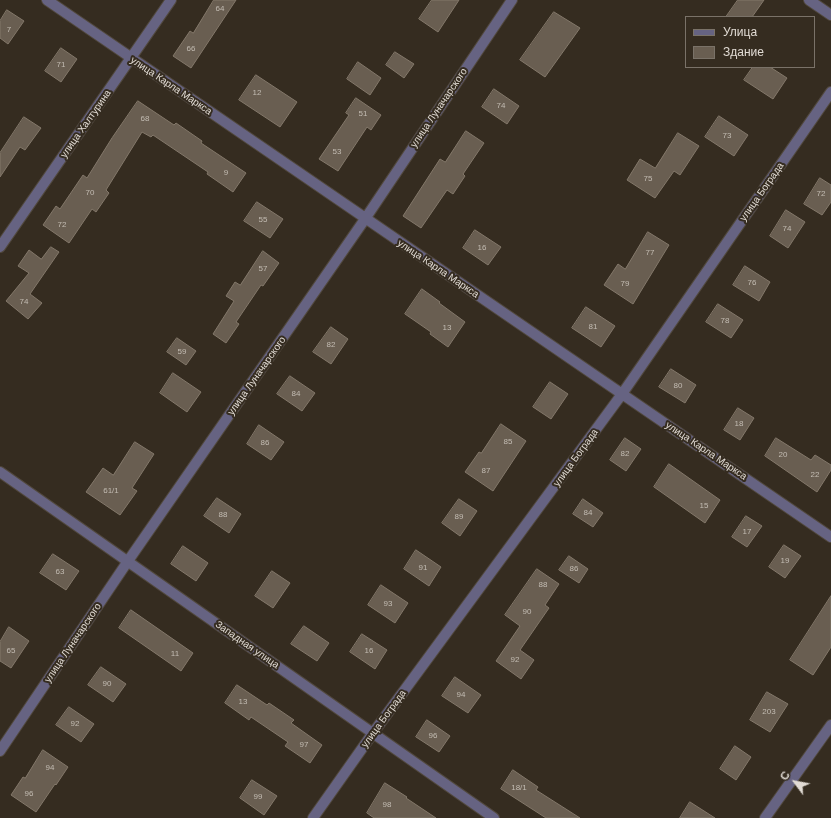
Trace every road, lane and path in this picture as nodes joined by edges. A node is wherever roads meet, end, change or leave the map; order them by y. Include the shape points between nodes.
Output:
1 (46, 0) edge
2 (171, 0) edge
3 (512, 0) edge
4 (809, 0) edge
5 (831, 14) edge
6 (131, 58) junction
7 (831, 92) edge
8 (365, 219) junction
9 (0, 247) edge
10 (622, 394) junction
11 (0, 472) edge
12 (831, 537) edge
13 (128, 561) junction
14 (831, 726) edge
15 (373, 733) junction
16 (0, 751) edge
17 (313, 818) edge
18 (494, 818) edge
19 (765, 818) edge

1 - 6 street, улица Карла Маркса
2 - 6 street, улица Халтурина
3 - 8 street, улица Луначарского
4 - 5 street
6 - 8 street, улица Карла Маркса
6 - 9 street, улица Халтурина
7 - 10 street, улица Бограда
8 - 10 street, улица Карла Маркса
8 - 13 street, улица Луначарского
10 - 12 street, улица Карла Маркса
10 - 15 street, улица Бограда
11 - 13 street, Западная улица
13 - 15 street, Западная улица
13 - 16 street, улица Луначарского
14 - 19 street
15 - 17 street, улица Бограда
15 - 18 street, Западная улица

